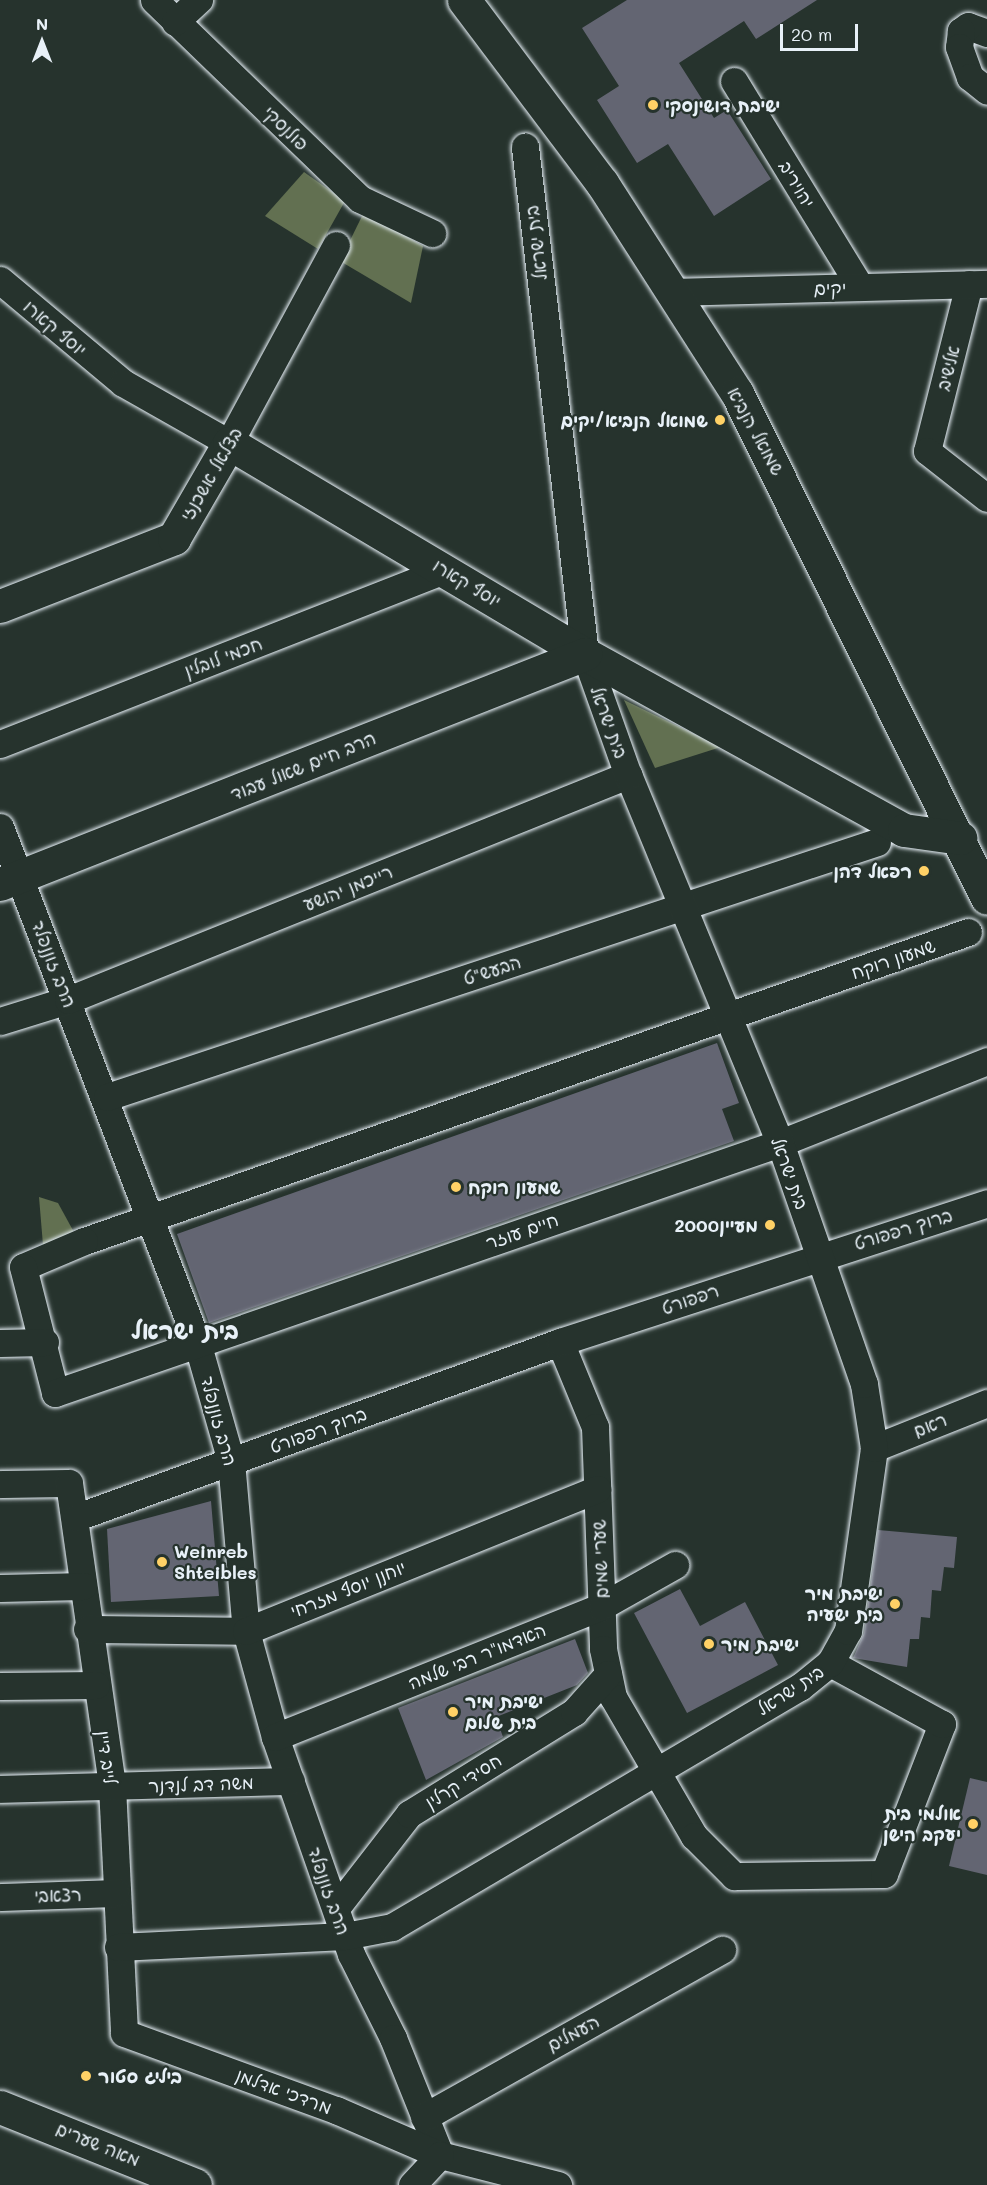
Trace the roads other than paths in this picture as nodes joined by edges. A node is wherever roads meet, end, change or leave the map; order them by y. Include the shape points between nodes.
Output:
1 (154, 0) edge
2 (199, 0) edge
3 (464, 0) edge
4 (175, 22) junction
5 (987, 33) edge
6 (734, 81) dead end
7 (987, 91) edge
8 (525, 147) dead end
9 (432, 233) dead end
10 (336, 245) dead end
11 (0, 279) edge
12 (978, 284) edge
13 (860, 287) junction
14 (674, 292) junction
15 (229, 443) junction
16 (987, 498) edge
17 (445, 570) junction
18 (0, 606) edge
19 (585, 654) junction
20 (0, 744) edge
21 (628, 775) junction
22 (0, 827) edge
23 (960, 838) junction
24 (877, 842) dead end
25 (10, 881) edge
26 (987, 898) edge
27 (682, 907) junction
28 (968, 932) dead end
29 (68, 1000) junction
30 (725, 1017) junction
31 (0, 1021) edge
32 (987, 1061) edge
33 (107, 1097) junction
34 (780, 1143) junction
35 (987, 1203) edge
36 (149, 1219) junction
37 (820, 1255) junction
38 (45, 1342) junction
39 (197, 1342) junction
40 (560, 1342) junction
41 (0, 1343) edge
42 (55, 1393) joint
43 (987, 1402) edge
44 (874, 1448) junction
45 (231, 1461) junction
46 (0, 1484) edge
47 (597, 1489) junction
48 (76, 1517) junction
49 (675, 1564) dead end
50 (83, 1586) junction
51 (0, 1588) edge
52 (602, 1606) junction
53 (87, 1629) junction
54 (246, 1631) junction
55 (830, 1663) junction
56 (608, 1674) junction
57 (96, 1685) junction
58 (0, 1686) edge
59 (275, 1737) junction
60 (656, 1771) junction
61 (291, 1781) junction
62 (112, 1786) junction
63 (0, 1789) edge
64 (116, 1893) junction
65 (0, 1897) edge
66 (336, 1908) junction
67 (345, 1936) junction
68 (118, 1947) junction
69 (722, 1950) dead end
70 (124, 2033) joint
71 (0, 2107) edge
72 (424, 2118) junction
73 (440, 2155) junction
74 (195, 2185) edge
75 (412, 2185) edge
76 (558, 2185) edge

1 - 4 street, פולנסקי
2 - 4 street
3 - 14 street, שמואל הנביא via 572,141
4 - 9 street, פולנסקי via 360,199
5 - 7 street via 968,26 961,31 959,47 970,77
6 - 13 street, יהויריב
8 - 19 street, בית ישראל
10 - 15 street, בצלאל אשכנזי
11 - 15 street, יוסף קארו via 123,383
12 - 13 street, יקים
12 - 16 street, אלישיב via 927,451
13 - 14 street, יקים
14 - 23 street, שמואל הנביא via 784,482
15 - 17 street, יוסף קארו
15 - 18 street, בצלאל אשכנזי via 174,538
17 - 19 street, יוסף קארו
17 - 20 street, חכמי לובלין
19 - 21 street, בית ישראל
19 - 23 street, יוסף קארו via 904,830
19 - 25 street, הרב חיים שאול עבוד
21 - 27 street, בית ישראל
21 - 29 street, רייכמן יהושע
22 - 25 street, הרב זוננפלד
23 - 26 street, שמואל הנביא
24 - 27 street, הבעש"ט
25 - 29 street, הרב זוננפלד
27 - 30 street, בית ישראל
27 - 33 street, הבעש"ט
28 - 30 street, שמעון רוקח
29 - 31 street, רייכמן יהושע
29 - 33 street, הרב זוננפלד
30 - 34 street, בית ישראל
30 - 36 street, שמעון רוקח
32 - 34 street, חיים עוזר
33 - 36 street, הרב זוננפלד
34 - 37 street, בית ישראל
34 - 39 street, חיים עוזר
35 - 37 street, ברוך רפפורט
36 - 38 street, שמעון רוקח via 23,1268
36 - 39 street, הרב זוננפלד
37 - 40 street, רפפורט
37 - 44 street, בית ישראל via 864,1384
38 - 41 street
38 - 42 street, שמעון רוקח
39 - 42 street, חיים עוזר
39 - 45 street, הרב זוננפלד
40 - 45 street, ברוך רפפורט
40 - 47 street, שערי שמים via 595,1427
43 - 44 street, ראם
44 - 55 street, בית ישראל via 848,1631
45 - 48 street, ברוך רפפורט
45 - 54 street, הרב זוננפלד
46 - 48 street, לייב דיין via 69,1483
47 - 52 street, שערי שמים
47 - 54 street, יוחנן יוסף מזרחי
48 - 50 street, לייב דיין
49 - 52 street, האדמו"ר רבי שלמה
50 - 51 street
50 - 53 street, לייב דיין
52 - 56 street, שערי שמים
52 - 59 street, האדמו"ר רבי שלמה
53 - 54 street, יוחנן יוסף מזרחי
53 - 57 street, לייב דיין
54 - 59 street, הרב זוננפלד
55 - 60 street, בית ישראל
55 - 60 street, שערי שמים via 942,1724 884,1874 734,1876 694,1836
56 - 60 street, שערי שמים via 614,1697
56 - 66 street, חסידי קרלין via 574,1712 410,1814
57 - 58 street
57 - 62 street, לייב דיין
59 - 61 street, הרב זוננפלד
60 - 67 street, בית ישראל via 392,1927
61 - 62 street, משה דב לנדנר
61 - 66 street, הרב זוננפלד
62 - 63 street, משה דב לנדנר
62 - 64 street, לייב דיין
64 - 65 street, רצאבי
64 - 68 street, לייב דיין
66 - 67 street, הרב זוננפלד
67 - 68 street
67 - 72 street, הרב זוננפלד
68 - 70 street, לייב דיין
69 - 72 street, העמלים
70 - 73 street, מרדכי אדלמן via 336,2110
71 - 74 street, מאה שערים
72 - 73 street, הרב זוננפלד
73 - 75 street
73 - 76 street, מרדכי אדלמן

